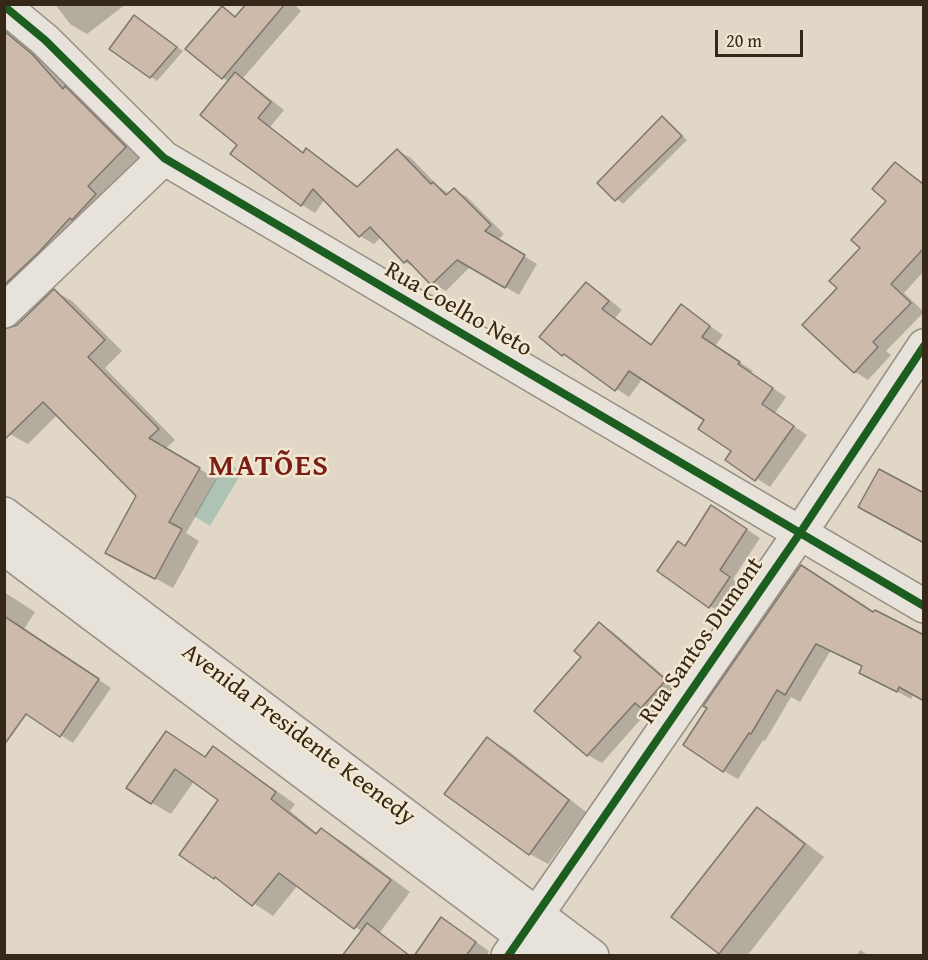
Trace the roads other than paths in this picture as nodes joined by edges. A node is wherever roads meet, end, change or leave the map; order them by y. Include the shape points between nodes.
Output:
1 (4, 6) edge
2 (164, 158) junction
3 (4, 311) edge
4 (924, 346) edge
5 (4, 514) edge
6 (800, 533) junction
7 (4, 548) edge
8 (924, 606) edge
9 (523, 935) edge
10 (549, 956) edge
11 (592, 956) edge

1 - 2 street, Rua Coelho Neto via 45,40
2 - 3 street
2 - 6 street, Rua Coelho Neto
4 - 6 street, Rua Santos Dumont
5 - 9 street, Avenida Presidente Keenedy
6 - 8 street, Rua Coelho Neto
6 - 9 street, Rua Santos Dumont
7 - 9 street, Avenida Presidente Keenedy
9 - 10 street, Avenida Presidente Keenedy
9 - 11 street, Avenida Presidente Keenedy

